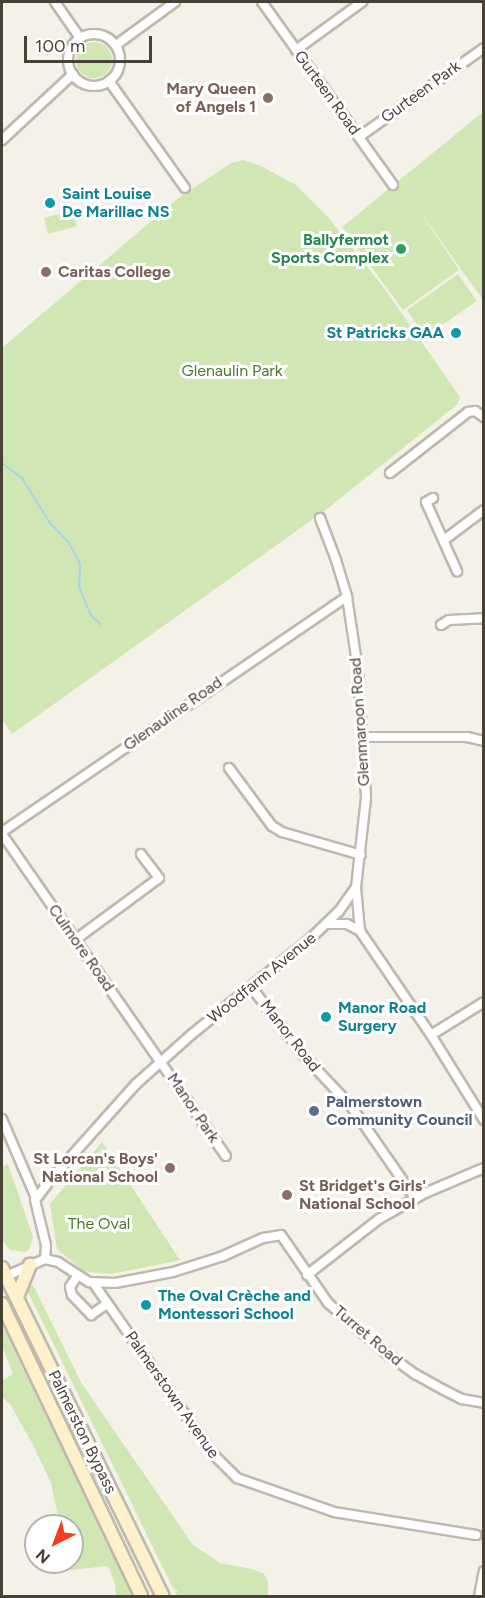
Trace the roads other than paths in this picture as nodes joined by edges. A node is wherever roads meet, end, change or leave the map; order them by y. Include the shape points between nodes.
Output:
1 (55, 2) edge
2 (175, 2) edge
3 (262, 2) edge
4 (362, 2) edge
5 (80, 38) junction
6 (116, 45) junction
7 (483, 48) edge
8 (296, 50) junction
9 (73, 74) junction
10 (109, 81) junction
11 (359, 137) junction
12 (2, 140) edge
13 (393, 185) dead end
14 (185, 188) dead end
15 (483, 417) edge
16 (390, 473) dead end
17 (433, 498) dead end
18 (483, 510) edge
19 (320, 518) dead end
20 (444, 540) junction
21 (457, 571) dead end
22 (346, 597) junction
23 (483, 618) edge
24 (441, 625) dead end
25 (364, 737) junction
26 (483, 741) edge
27 (229, 768) dead end
28 (2, 833) edge
29 (141, 854) dead end
30 (361, 855) junction
31 (356, 887) junction
32 (327, 924) junction
33 (360, 931) junction
34 (75, 940) junction
35 (252, 988) junction
36 (483, 1002) edge
37 (431, 1035) junction
38 (161, 1060) junction
39 (2, 1119) edge
40 (483, 1120) edge
41 (226, 1156) dead end
42 (483, 1168) edge
43 (36, 1198) junction
44 (415, 1198) junction
45 (45, 1259) junction
46 (30, 1264) junction
47 (3, 1274) edge
48 (78, 1275) junction
49 (307, 1275) junction
50 (94, 1284) junction
51 (17, 1297) junction
52 (2, 1304) edge
53 (107, 1304) junction
54 (48, 1398) junction
55 (483, 1403) edge
56 (130, 1530) junction
57 (476, 1535) dead end
58 (483, 1571) edge
59 (141, 1596) edge
60 (154, 1596) edge
61 (163, 1596) edge
62 (479, 1596) edge

1 - 5 street
2 - 6 street
3 - 8 street, Gurteen Road
4 - 8 street
5 - 6 street via 87,34 103,35
5 - 9 street via 68,58
6 - 10 street via 119,68
7 - 11 street, Gurteen Park
8 - 11 street, Gurteen Road
9 - 10 street via 86,84
9 - 12 street
10 - 14 street
11 - 13 street, Gurteen Road
15 - 16 street via 475,411 468,412
17 - 20 street via 426,502
18 - 20 street
19 - 22 street, Glenmaroon Road
20 - 21 street
22 - 25 street, Glenmaroon Road
22 - 28 street, Glenauline Road
23 - 24 street via 449,620
25 - 26 street via 467,737
25 - 30 street, Glenmaroon Road via 366,798
27 - 30 street via 272,826
28 - 34 street, Culmore Road
29 - 34 street via 159,878
30 - 31 street, Glenmaroon Road
31 - 32 street, Woodfarm Avenue
31 - 33 street, Glenmaroon Road
32 - 33 street via 347,924
32 - 35 street, Woodfarm Avenue
33 - 37 street, Glenmaroon Road
34 - 38 street, Culmore Road
35 - 38 street, Woodfarm Avenue
35 - 44 street, Manor Road via 303,1055 351,1106
36 - 37 street
37 - 40 street, Glenmaroon Road
38 - 41 street, Manor Park
38 - 43 street
39 - 43 street
42 - 44 street
43 - 45 street via 46,1245
44 - 49 street via 371,1224
45 - 46 street
45 - 48 street
46 - 47 street
46 - 51 main road
47 - 51 main road, Palmerston Bypass
47 - 54 main road via 3,1287 38,1364
48 - 50 street
48 - 53 street via 70,1287 72,1295 91,1316
49 - 50 street, Turret Road via 281,1235 173,1272
49 - 55 street, Turret Road via 328,1303 415,1374 462,1399
50 - 53 street, Palmerstown Avenue
51 - 56 main road, Palmerston Bypass
52 - 54 main road, Palmerston Bypass
53 - 57 street, Palmerstown Avenue via 211,1452 237,1478 334,1512
54 - 59 main road, Palmerston Bypass
56 - 60 main road via 136,1556
56 - 61 main road, Palmerston Bypass
58 - 62 street

